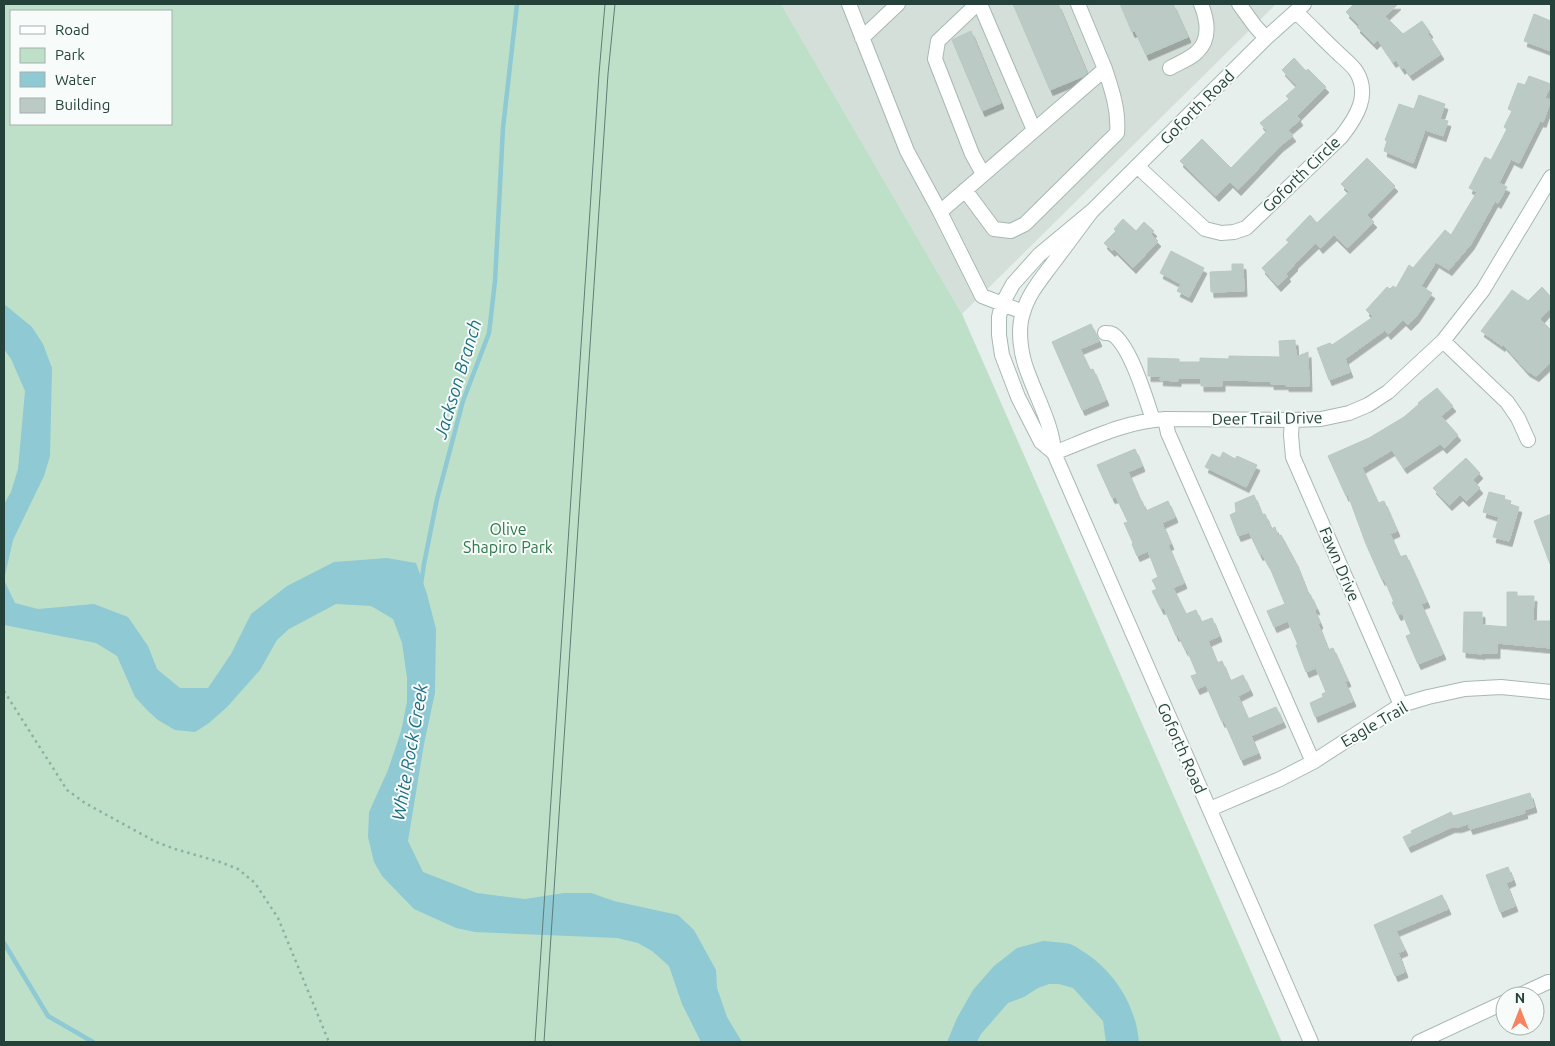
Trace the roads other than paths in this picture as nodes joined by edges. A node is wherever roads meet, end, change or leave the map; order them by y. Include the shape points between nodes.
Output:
1 (849, 4) edge
2 (978, 4) edge
3 (1078, 4) edge
4 (1201, 4) edge
5 (1239, 4) edge
6 (894, 6) edge
7 (1300, 8) edge
8 (862, 38) junction
9 (1266, 38) junction
10 (1170, 68) dead end
11 (1105, 69) junction
12 (1034, 130) junction
13 (1138, 166) junction
14 (983, 174) junction
15 (1551, 177) edge
16 (965, 190) junction
17 (1092, 211) junction
18 (940, 212) junction
19 (1002, 304) junction
20 (1023, 312) junction
21 (1104, 333) dead end
22 (1443, 340) junction
23 (1159, 420) junction
24 (1292, 420) junction
25 (1528, 440) dead end
26 (1054, 453) junction
27 (1551, 692) edge
28 (1401, 705) junction
29 (1314, 762) junction
30 (1210, 809) junction
31 (1495, 1007) edge
32 (1311, 1042) edge
33 (1419, 1042) edge

1 - 8 street
2 - 12 street
2 - 14 street via 938,41 935,59
3 - 11 street
4 - 10 street via 1206,15 1207,38 1198,52
5 - 9 street
6 - 8 street
7 - 9 street, Goforth Road
7 - 13 street, Goforth Circle via 1356,70 1362,84 1359,110 1341,137 1246,228 1234,232 1205,229
8 - 18 street via 907,151
9 - 13 street, Goforth Road
11 - 12 street
11 - 16 street via 1116,107 1117,133 1025,224 1011,231 994,229
12 - 14 street
13 - 17 street, Goforth Road
14 - 16 street
15 - 22 street, Deer Trail Drive via 1483,290
16 - 18 street
17 - 19 street, Goforth Road via 1026,268
17 - 20 street, Goforth Road via 1042,277
18 - 19 street via 982,296
19 - 20 street
19 - 26 street, Goforth Road via 999,334 1002,355 1018,397 1041,442
20 - 26 street, Goforth Road via 1021,348 1053,439
21 - 23 street via 1117,337 1126,351
22 - 24 street, Deer Trail Drive via 1388,392 1368,405 1348,414
22 - 25 street via 1507,402
23 - 24 street, Deer Trail Drive
23 - 26 street, Deer Trail Drive via 1122,427
23 - 29 street via 1168,433
24 - 28 street, Fawn Drive via 1293,457
26 - 30 street, Goforth Road
27 - 28 street, Eagle Trail via 1501,687 1465,689
28 - 29 street, Eagle Trail
29 - 30 street, Eagle Trail
30 - 32 street, Goforth Road
31 - 33 street

